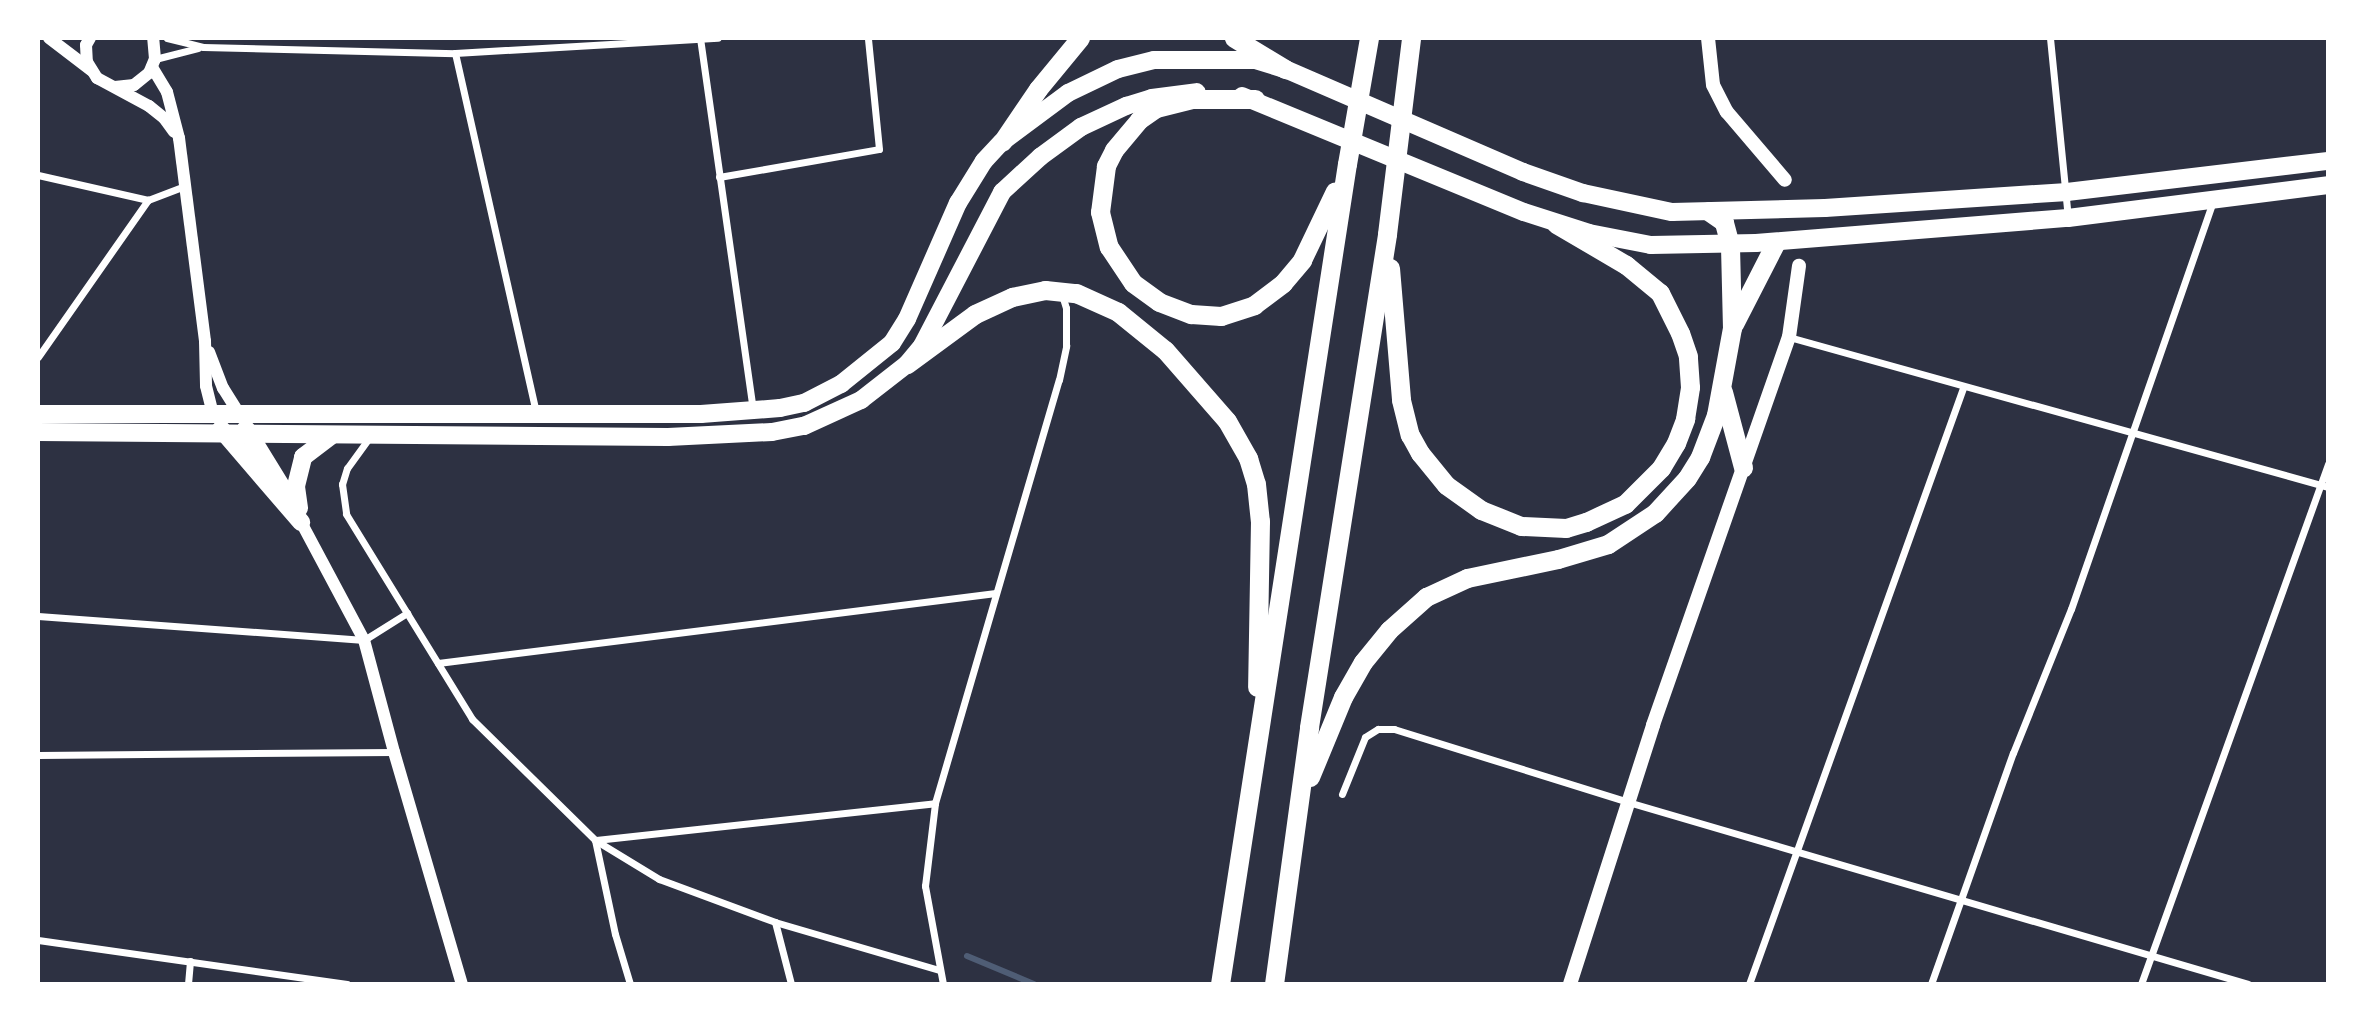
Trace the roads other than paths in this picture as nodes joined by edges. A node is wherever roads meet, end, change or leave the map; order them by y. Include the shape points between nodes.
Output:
1 (49, 38) edge
2 (90, 38) edge
3 (153, 38) edge
4 (167, 38) edge
5 (718, 38) edge
6 (868, 38) edge
7 (1080, 38) edge
8 (1234, 38) edge
9 (1358, 38) edge
10 (1369, 38) edge
11 (1411, 38) edge
12 (1708, 38) edge
13 (2050, 38) edge
14 (700, 40) edge
15 (203, 47) junction
16 (455, 53) junction
17 (154, 63) junction
18 (1285, 69) junction
19 (91, 70) junction
20 (115, 86) junction
21 (1360, 91) junction
22 (1255, 99) junction
23 (178, 138) junction
24 (1002, 142) junction
25 (2328, 161) edge
26 (1347, 164) junction
27 (38, 175) edge
28 (719, 177) junction
29 (1785, 180) dead end
30 (2328, 185) edge
31 (185, 186) junction
32 (2067, 192) junction
33 (148, 200) junction
34 (2213, 202) junction
35 (1708, 211) junction
36 (2068, 218) junction
37 (1556, 223) junction
38 (1387, 234) junction
39 (1776, 242) junction
40 (1730, 245) junction
41 (1799, 266) dead end
42 (1060, 291) junction
43 (1732, 328) junction
44 (1789, 337) junction
45 (205, 341) junction
46 (38, 357) edge
47 (907, 363) junction
48 (1963, 388) junction
49 (1723, 391) junction
50 (753, 411) junction
51 (536, 413) junction
52 (38, 414) edge
53 (239, 414) junction
54 (214, 415) junction
55 (38, 432) edge
56 (223, 434) junction
57 (372, 434) junction
58 (2132, 434) junction
59 (333, 435) junction
60 (249, 436) junction
61 (2328, 464) edge
62 (1743, 467) junction
63 (2323, 486) edge
64 (301, 522) junction
65 (996, 593) junction
66 (407, 613) junction
67 (38, 616) edge
68 (364, 640) junction
69 (438, 663) junction
70 (1258, 751) junction
71 (394, 752) junction
72 (38, 755) edge
73 (1342, 794) dead end
74 (1301, 798) junction
75 (1628, 802) junction
76 (935, 803) junction
77 (595, 840) junction
78 (1796, 850) junction
79 (1963, 900) junction
80 (775, 922) junction
81 (38, 940) edge
82 (2151, 955) junction
83 (190, 961) junction
84 (939, 970) junction
85 (328, 982) edge
86 (188, 984) edge
87 (347, 984) edge
88 (462, 984) edge
89 (630, 984) edge
90 (791, 984) edge
91 (943, 984) edge
92 (1220, 984) edge
93 (1274, 984) edge
94 (1570, 984) edge
95 (1749, 984) edge
96 (1931, 984) edge
97 (2141, 984) edge
98 (2248, 984) edge

1 - 19 street
2 - 19 street via 86,54
3 - 17 street
4 - 15 street
5 - 14 street
6 - 28 street via 879,149
7 - 24 highway
8 - 18 highway
9 - 21 highway
10 - 21 highway
11 - 38 highway
12 - 29 main road via 1713,85 1727,112
13 - 32 street
14 - 16 street
14 - 28 street
15 - 16 street
15 - 17 street
16 - 51 street
17 - 20 street via 134,85
17 - 23 street via 167,92
18 - 24 main road via 1255,60 1220,58 1175,58 1134,65 1068,93
18 - 35 main road via 1583,193 1672,212
19 - 20 street via 105,84
20 - 23 street via 164,118
21 - 26 highway
22 - 26 highway via 1192,99 1156,108 1127,134 1106,166 1100,199 1105,237 1133,282 1159,302 1206,316 1234,313 1264,299 1302,260
22 - 37 main road
22 - 47 main road via 1225,92 1152,98 1104,115 1059,141 1002,192 922,346
23 - 31 street
24 - 50 main road via 964,192 892,343 827,394 804,403
25 - 32 main road
26 - 70 highway
27 - 33 street
28 - 50 street
30 - 34 main road
31 - 33 street
31 - 45 street
32 - 35 main road
32 - 36 street
33 - 46 street
34 - 36 main road
34 - 58 street
35 - 40 highway via 1724,222
36 - 39 main road
37 - 38 highway via 1626,265 1660,293 1681,333 1690,387 1676,443 1645,486 1607,514 1566,528 1521,526 1481,510 1446,485 1420,453 1401,400
37 - 40 main road via 1630,242
38 - 74 highway
39 - 40 main road
39 - 43 highway
40 - 43 highway
41 - 44 main road
42 - 47 highway via 1029,293 997,303
42 - 65 street via 1066,308 1066,346 1059,380
42 - 70 highway via 1118,312 1165,350 1215,406 1248,457 1260,521
43 - 49 highway
44 - 48 street
44 - 62 main road
45 - 53 street
45 - 54 street via 206,386
47 - 57 main road via 861,400 835,414 772,432 668,437
48 - 58 street
48 - 78 street
49 - 62 highway
49 - 74 highway via 1700,457 1669,499 1640,523 1595,549 1448,585 1426,597 1389,631 1363,662 1343,697
50 - 51 main road via 701,415
51 - 53 main road
52 - 54 main road
53 - 54 main road
53 - 60 main road
54 - 56 main road
55 - 56 main road
56 - 60 main road
56 - 64 main road
57 - 59 main road
57 - 66 street via 349,462 342,499 346,514
58 - 63 street
58 - 79 street
59 - 60 main road
59 - 64 main road via 310,449 300,464 296,486
60 - 64 main road
61 - 63 street
62 - 75 main road
63 - 82 street
64 - 68 street
65 - 69 street
65 - 76 street
66 - 68 street
66 - 69 street
67 - 68 street
68 - 71 street
69 - 77 street via 472,719
70 - 92 highway
71 - 72 street
71 - 88 street
73 - 75 street via 1365,737 1387,729
74 - 93 highway
75 - 78 street
75 - 94 main road
76 - 77 street
76 - 84 street via 925,886
77 - 80 street via 659,879
77 - 89 street
78 - 79 street
78 - 95 street
79 - 82 street
79 - 96 street
80 - 84 street
80 - 90 street
81 - 83 street
82 - 97 street
82 - 98 street
83 - 85 street
83 - 86 street
84 - 91 street
85 - 87 street

